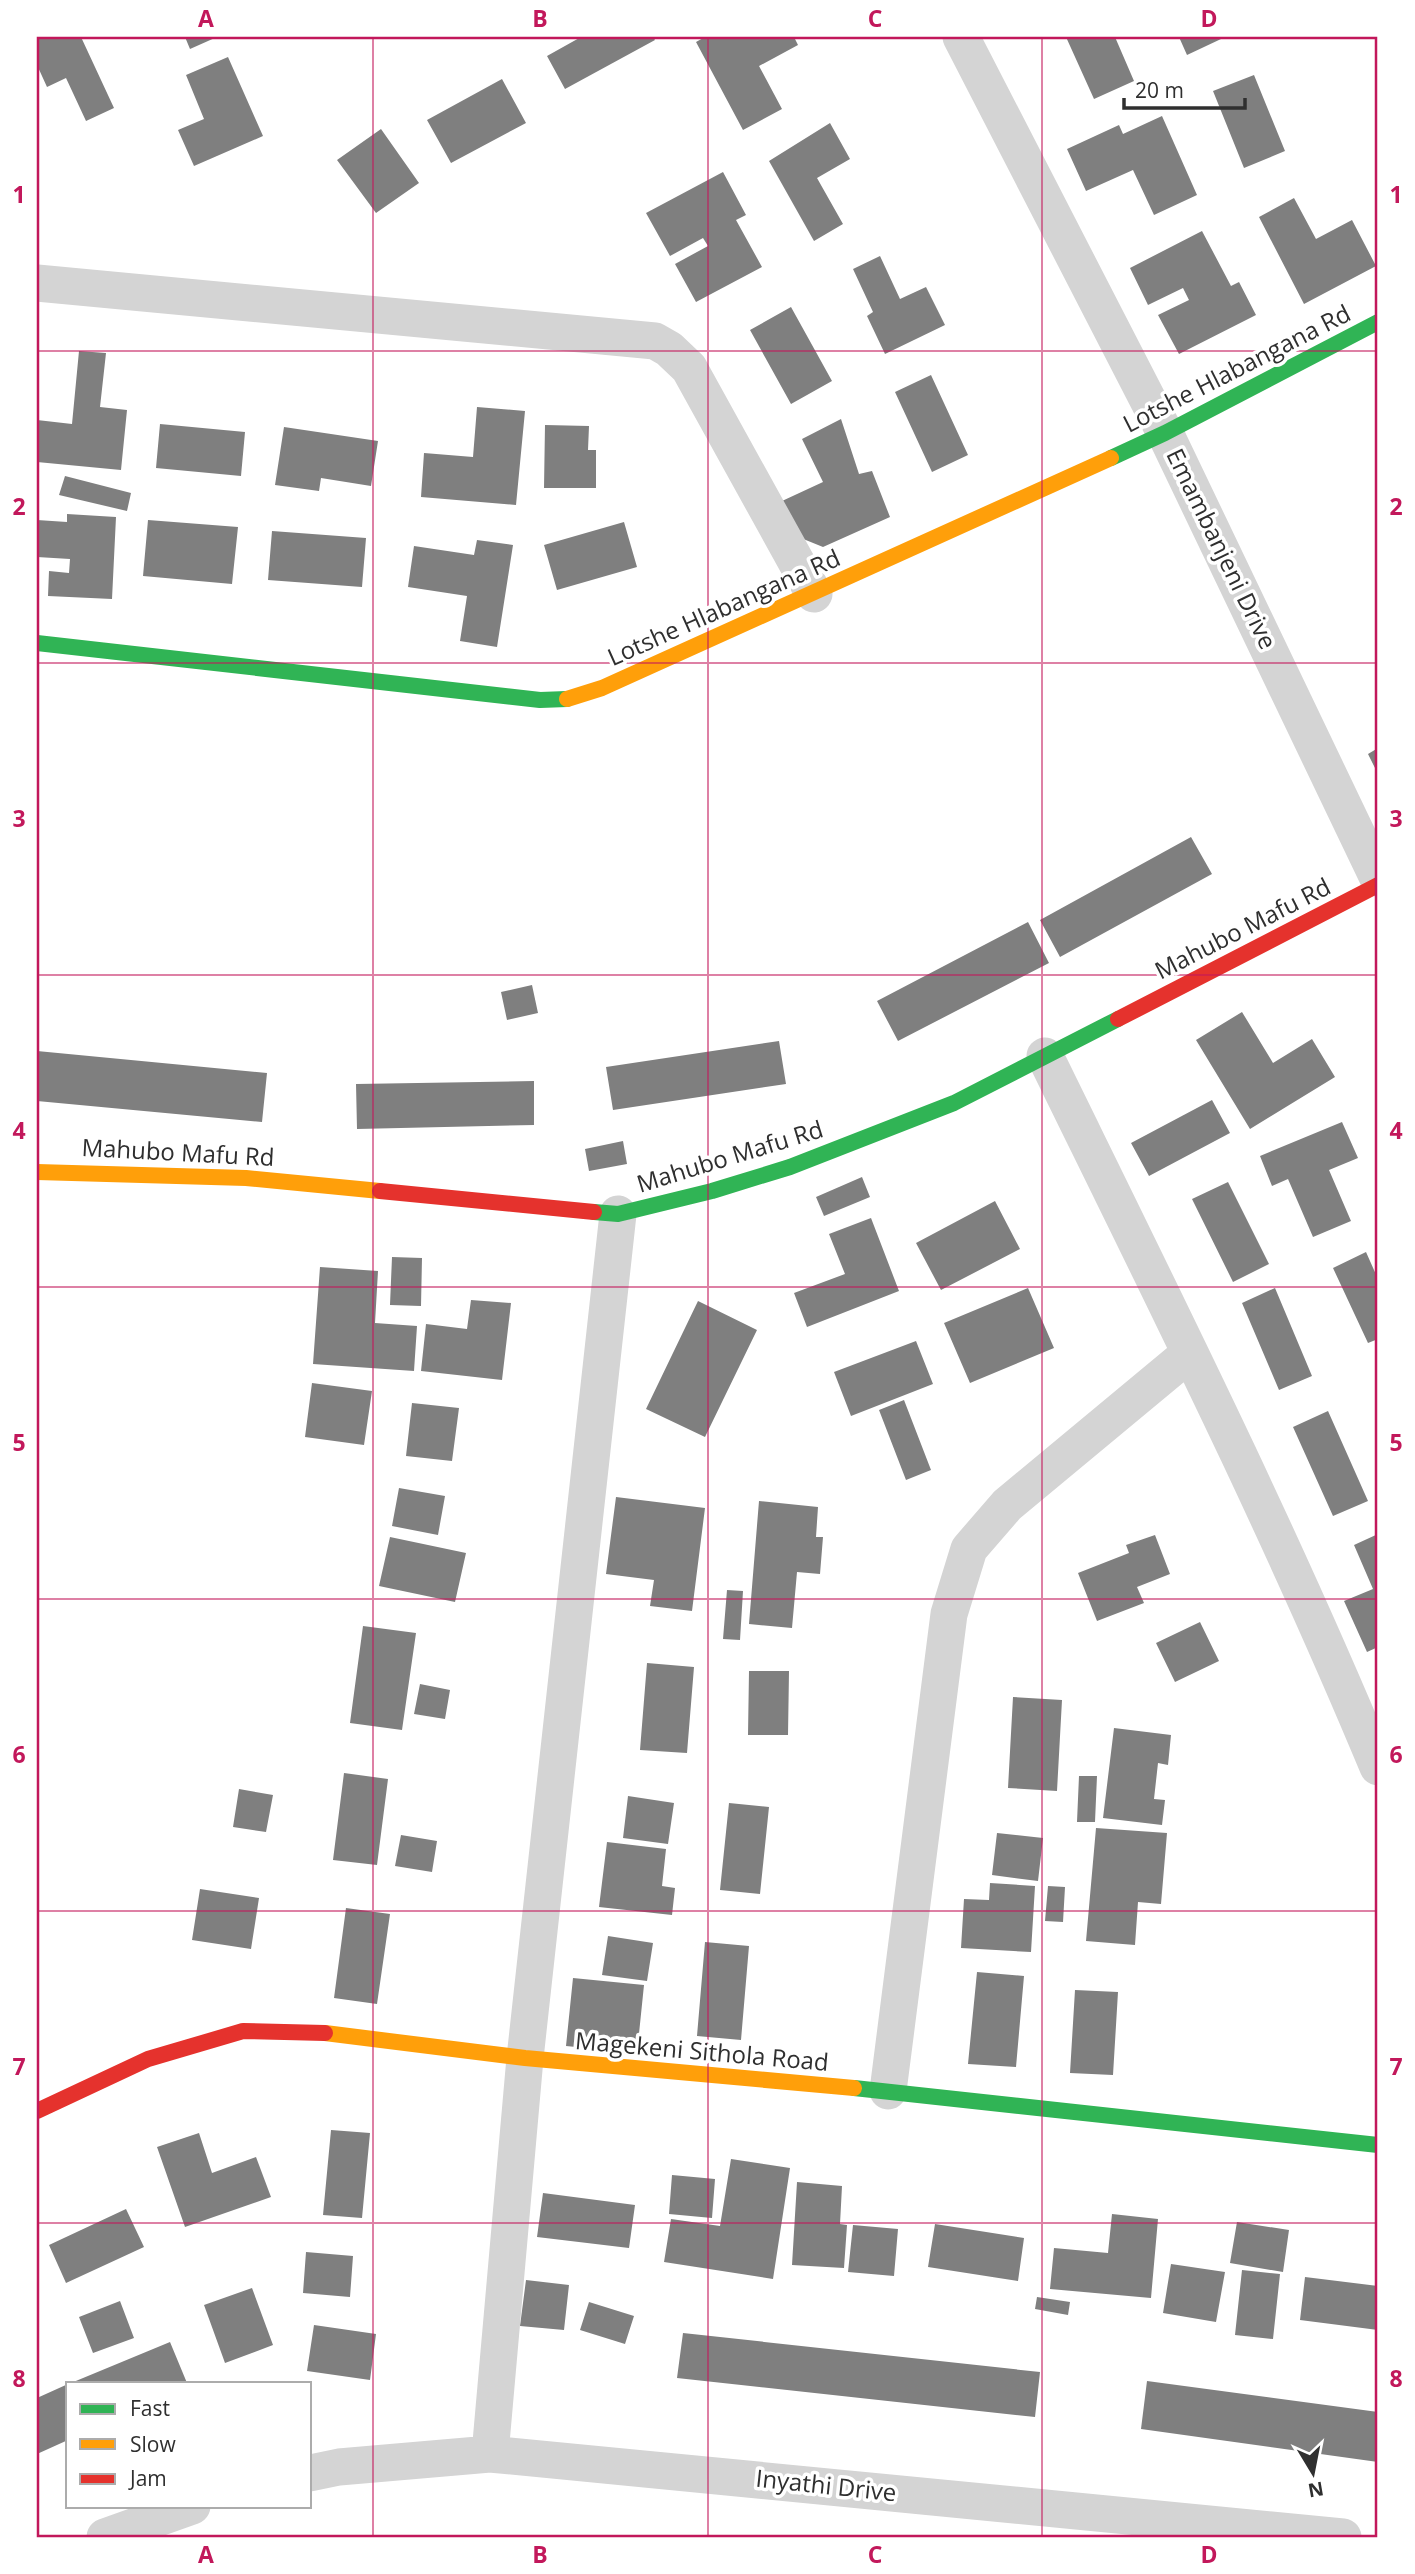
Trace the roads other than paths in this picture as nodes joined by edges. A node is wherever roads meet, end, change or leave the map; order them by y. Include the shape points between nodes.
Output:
1 (961, 37) edge
2 (37, 283) edge
3 (1378, 323) edge
4 (1165, 433) junction
5 (814, 594) junction
6 (37, 643) edge
7 (1378, 878) edge
8 (1378, 885) edge
9 (1045, 1056) junction
10 (37, 1172) edge
11 (618, 1214) junction
12 (1190, 1353) junction
13 (1378, 1767) edge
14 (525, 2058) junction
15 (888, 2091) junction
16 (37, 2111) edge
17 (1378, 2145) edge
18 (490, 2454) junction
19 (312, 2473) edge
20 (185, 2508) edge
21 (105, 2537) edge
22 (1343, 2537) edge

1 - 4 street, Emambanjeni Drive
2 - 5 street via 655,341 689,368
3 - 4 street, Lotshe Hlabangana Rd
4 - 5 street, Lotshe Hlabangana Rd
4 - 7 street, Emambanjeni Drive
5 - 6 street, Lotshe Hlabangana Rd via 602,688 566,699 540,700
8 - 9 street, Mahubo Mafu Rd
9 - 11 street, Mahubo Mafu Rd via 954,1103 790,1167
9 - 12 street
10 - 11 street, Mahubo Mafu Rd via 246,1178
11 - 14 street
12 - 13 street
12 - 15 street via 1007,1505 970,1549 948,1614
14 - 15 street, Magekeni Sithola Road
14 - 16 street, Magekeni Sithola Road via 341,2033 243,2031 148,2059
14 - 18 street
15 - 17 street, Magekeni Sithola Road
18 - 19 street, Inyathi Drive
18 - 22 street, Inyathi Drive
20 - 21 street

